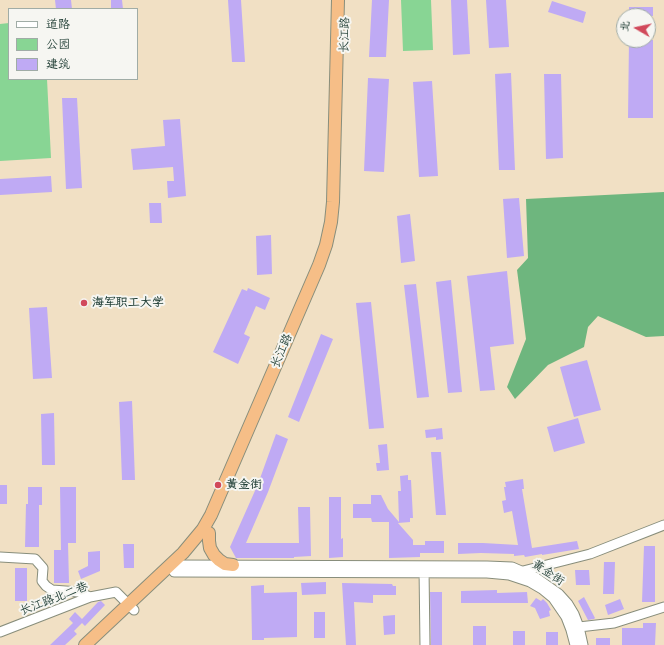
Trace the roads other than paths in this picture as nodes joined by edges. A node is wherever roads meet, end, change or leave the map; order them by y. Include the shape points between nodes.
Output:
1 (338, 0) edge
2 (346, 0) edge
3 (664, 525) edge
4 (209, 533) junction
5 (0, 557) edge
6 (233, 565) junction
7 (175, 567) junction
8 (424, 569) junction
9 (521, 574) junction
10 (90, 597) junction
11 (131, 607) junction
12 (664, 607) edge
13 (574, 626) junction
14 (0, 632) edge
15 (85, 645) edge
16 (96, 645) edge
17 (425, 645) edge
18 (575, 645) edge
19 (582, 645) edge

1 - 7 highway, 长江路 via 333,202 326,245 211,515
2 - 4 highway, 长江路 via 341,202 333,247 224,504
3 - 9 street via 590,554
4 - 6 highway via 210,548 214,555 219,560
4 - 7 highway, 长江路 via 200,545
5 - 10 street via 35,559 43,568 42,581 46,586 52,590 79,592
6 - 7 street, 黄金街
6 - 8 street, 黄金街
7 - 8 street, 黄金街
7 - 11 highway, 长江路
8 - 9 street, 黄金街
8 - 17 street
9 - 13 street, 黄金街 via 553,598
10 - 11 street, 长江路北二巷 via 116,592
10 - 14 street, 长江路北二巷
11 - 15 highway, 长江路
11 - 16 highway, 长江路
12 - 13 street via 614,623
13 - 18 street, 黄金街
13 - 19 street, 黄金街

